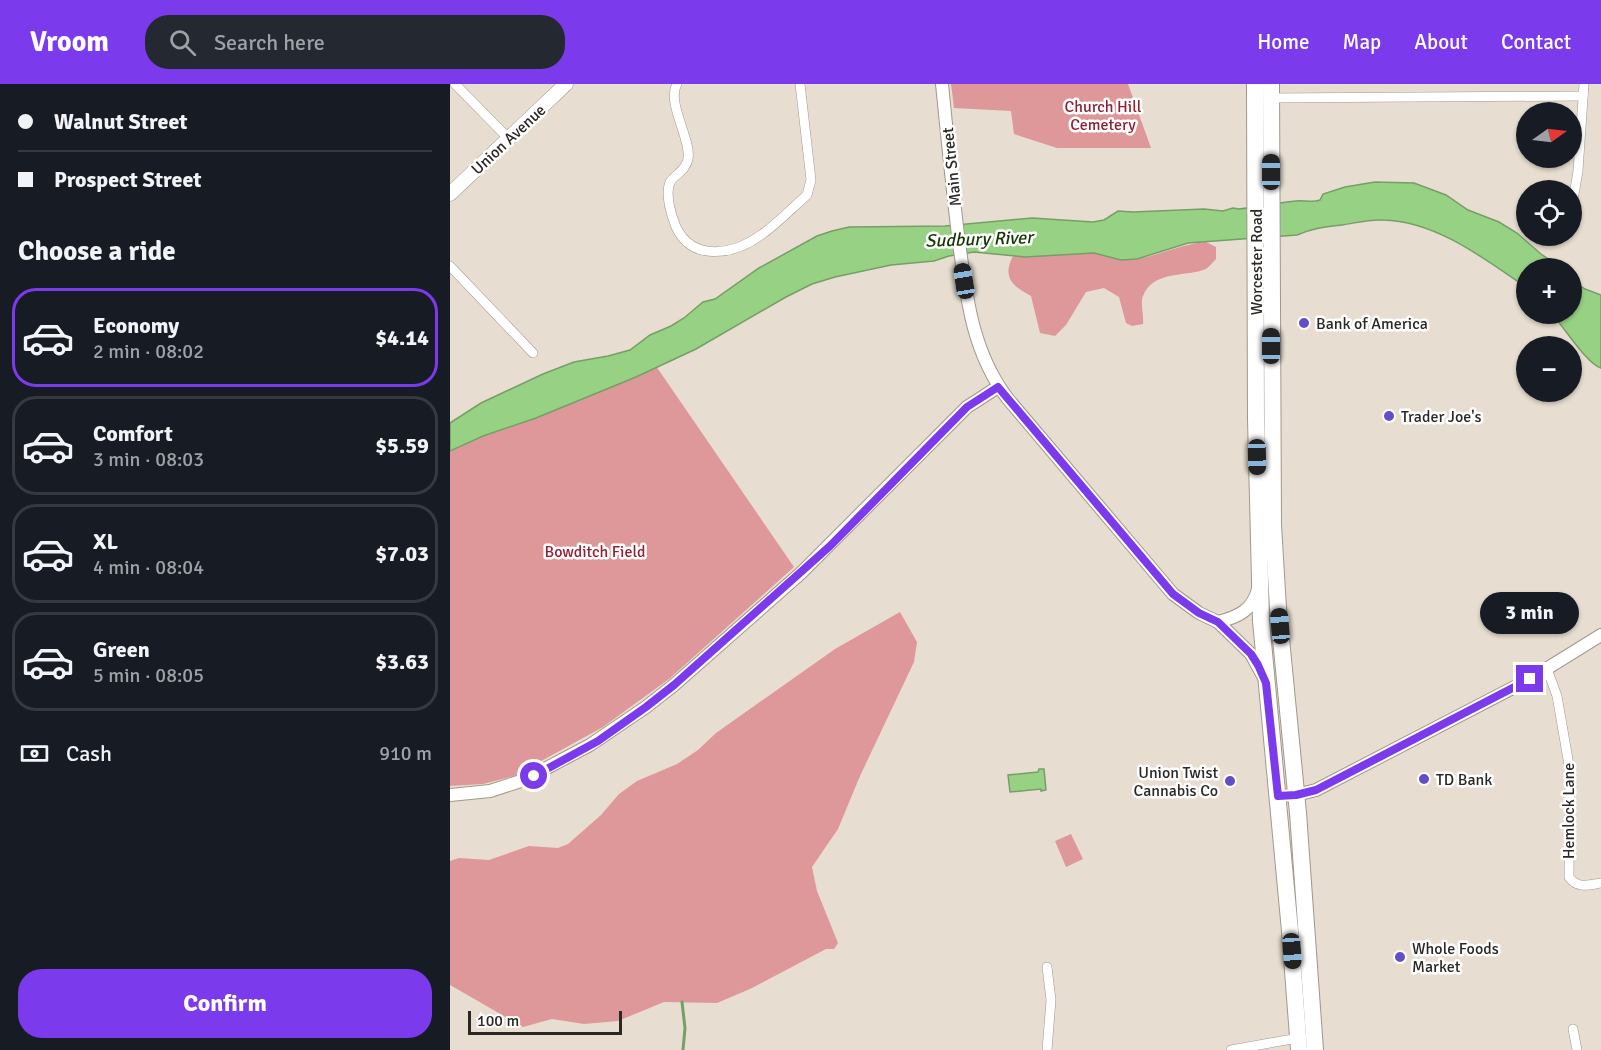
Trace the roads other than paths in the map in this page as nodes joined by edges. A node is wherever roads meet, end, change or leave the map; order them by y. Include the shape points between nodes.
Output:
1 (455, 84) edge
2 (566, 84) edge
3 (677, 84) edge
4 (800, 84) edge
5 (942, 84) edge
6 (1255, 84) edge
7 (1584, 84) edge
8 (1271, 91) edge
9 (1582, 96) junction
10 (508, 138) junction
11 (1576, 180) edge
12 (1263, 188) junction
13 (450, 194) edge
14 (1264, 258) junction
15 (450, 266) edge
16 (533, 353) dead end
17 (998, 387) junction
18 (1259, 585) junction
19 (1218, 622) junction
20 (1601, 635) edge
21 (1547, 669) junction
22 (1266, 683) junction
23 (450, 795) edge
24 (1296, 795) junction
25 (1278, 796) junction
26 (1601, 883) edge
27 (1047, 967) dead end
28 (1573, 1029) dead end
29 (1298, 1044) edge
30 (1047, 1050) edge
31 (1232, 1050) edge
32 (1315, 1050) edge
33 (1577, 1050) edge

1 - 10 street
2 - 10 main road, Union Avenue
3 - 4 street via 674,97 688,160 670,182 669,197 680,234 693,247 712,252 733,249 760,236 807,195 811,180
5 - 17 street, Main Street via 970,313 979,349
6 - 12 highway, Worcester Road
7 - 9 street
8 - 9 street
8 - 12 highway, Worcester Road
9 - 11 street
10 - 13 main road, Union Avenue
12 - 14 highway, Worcester Road
14 - 18 highway, Worcester Road
14 - 24 highway, Worcester Road via 1273,525
15 - 16 street
17 - 19 street, Main Street via 1173,594
17 - 23 street via 967,407 793,581 646,707 590,745 524,780 492,790
18 - 19 street via 1251,607
18 - 22 highway, Worcester Road
19 - 22 street, Main Street via 1251,654
20 - 21 street
21 - 24 street via 1322,787
21 - 26 street, Hemlock Lane via 1557,696 1570,771 1569,877 1573,883 1585,886
22 - 25 highway, Worcester Road
24 - 25 street
24 - 32 highway, Worcester Road
25 - 29 highway, Worcester Road
27 - 30 street via 1052,1000
28 - 33 street
29 - 31 street

